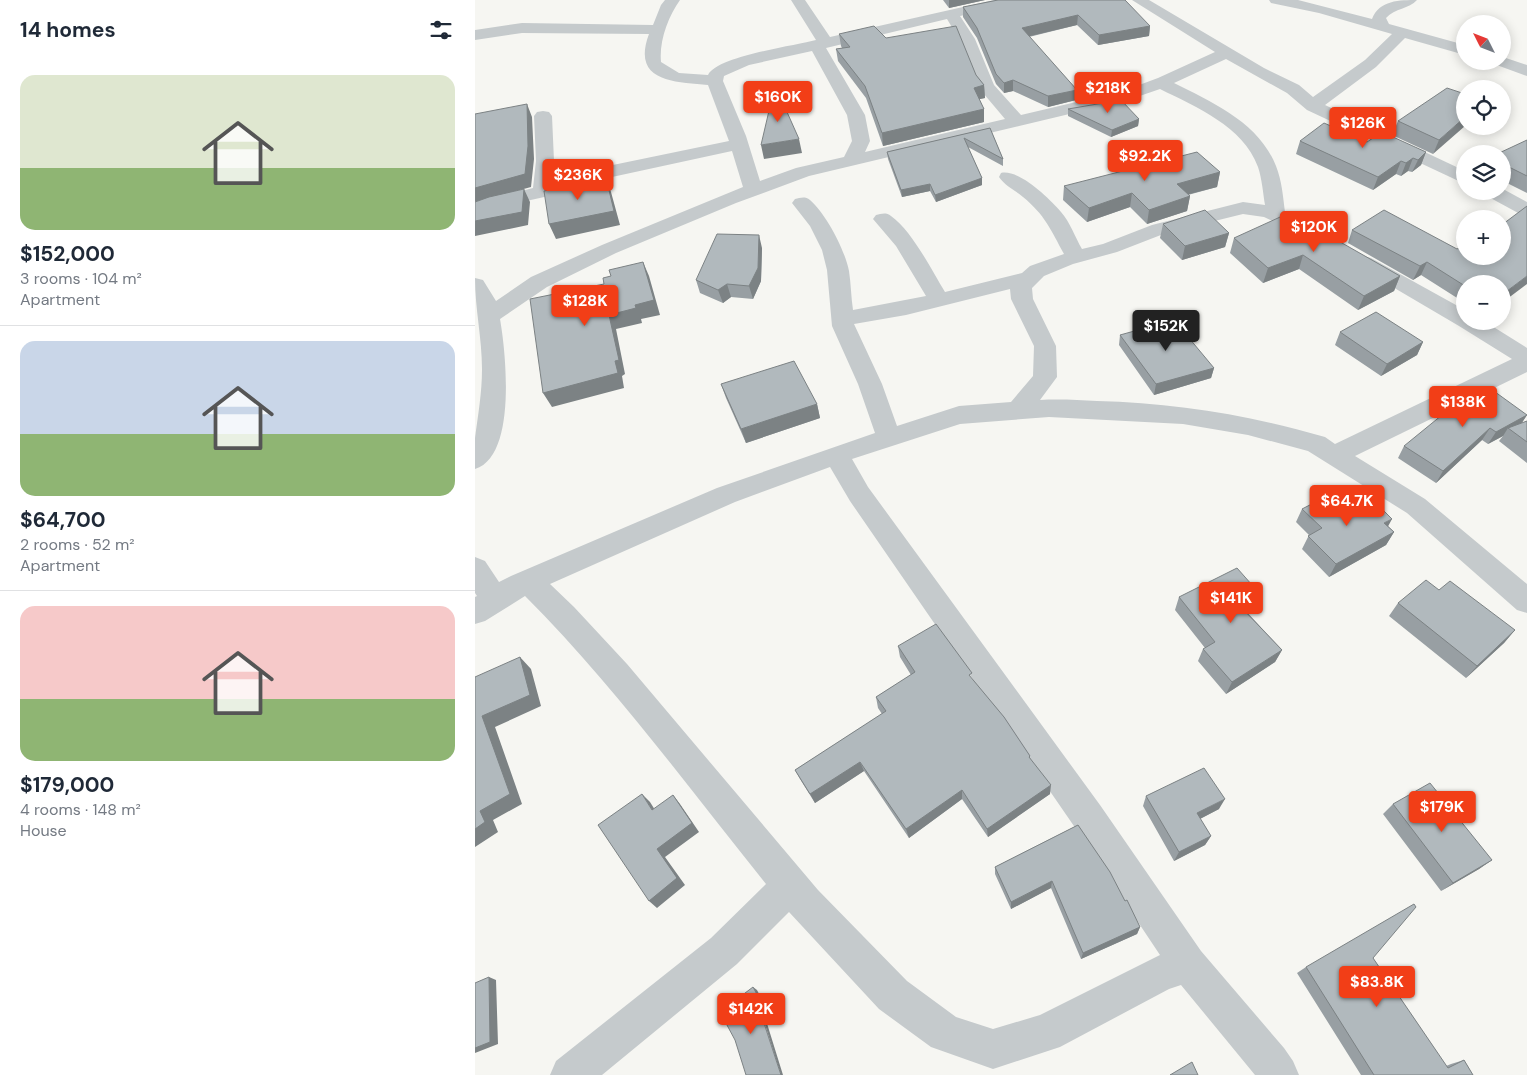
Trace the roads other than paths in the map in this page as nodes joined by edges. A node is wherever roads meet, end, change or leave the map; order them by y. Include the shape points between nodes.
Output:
1 (673, 0) edge
2 (799, 0) edge
3 (1016, 0) edge
4 (1139, 0) edge
5 (1276, 0) edge
6 (1410, 0) edge
7 (919, 3) dead end
8 (952, 14) junction
9 (933, 18) junction
10 (1383, 26) junction
11 (659, 30) junction
12 (1402, 32) junction
13 (475, 34) edge
14 (822, 44) junction
15 (1456, 47) edge
16 (1226, 52) junction
17 (1511, 65) edge
18 (1527, 70) edge
19 (715, 82) junction
20 (1161, 83) junction
21 (1313, 106) junction
22 (543, 116) dead end
23 (1017, 122) junction
24 (739, 144) junction
25 (851, 162) junction
26 (1456, 174) edge
27 (1008, 177) dead end
28 (753, 190) junction
29 (542, 192) junction
30 (1509, 200) edge
31 (802, 203) dead end
32 (475, 210) edge
33 (1527, 210) edge
34 (1276, 215) junction
35 (883, 219) dead end
36 (1076, 258) junction
37 (1029, 278) junction
38 (475, 285) edge
39 (939, 300) junction
40 (1456, 314) edge
41 (488, 317) junction
42 (842, 319) junction
43 (1482, 330) edge
44 (1527, 358) edge
45 (1527, 362) edge
46 (1018, 411) junction
47 (889, 438) junction
48 (836, 455) junction
49 (1335, 455) junction
50 (475, 459) edge
51 (475, 569) edge
52 (528, 581) junction
53 (1527, 601) edge
54 (485, 606) edge
55 (791, 886) junction
56 (1189, 964) junction
57 (570, 1075) edge
58 (1279, 1075) edge

1 - 11 street
2 - 14 street
3 - 8 street
4 - 16 street
5 - 10 street
6 - 10 street via 1382,13 1379,18
7 - 9 street
8 - 9 street
8 - 23 street via 967,39 986,87
9 - 14 street
10 - 12 street
11 - 13 street via 522,28
11 - 19 street via 653,48 653,63 663,74 676,79
12 - 15 street
12 - 21 street via 1364,70
14 - 19 street via 739,64 716,74
14 - 25 street via 856,115 861,141
16 - 20 street
16 - 21 street via 1293,89
17 - 18 street
19 - 24 street
20 - 23 street via 1128,95
20 - 34 street via 1235,125 1257,148 1267,167
21 - 26 street
22 - 29 street via 545,161
23 - 25 street
24 - 28 street
24 - 29 street via 608,172
25 - 28 street via 803,172
27 - 36 street via 1054,216
28 - 41 street via 617,245 539,282
29 - 32 street
30 - 33 street
31 - 42 street via 833,250
34 - 36 street via 1256,208 1208,215
34 - 40 street
35 - 39 street via 905,243
36 - 37 street via 1037,271
37 - 39 street
37 - 46 street via 1021,286 1022,299 1045,346 1045,377
38 - 41 street via 485,302
39 - 42 street
41 - 50 street via 492,336 492,424 487,442
42 - 47 street
43 - 44 street
45 - 49 street
46 - 47 street via 959,415
46 - 49 street via 1049,408 1183,415 1248,426 1316,444
47 - 48 street
48 - 52 street via 726,495
48 - 56 street via 859,494
49 - 53 street via 1416,506
51 - 54 street
52 - 54 street
52 - 55 street via 616,674
55 - 56 street via 893,995 945,1033 993,1049 1046,1033 1161,973
55 - 57 street via 724,951
56 - 58 street

